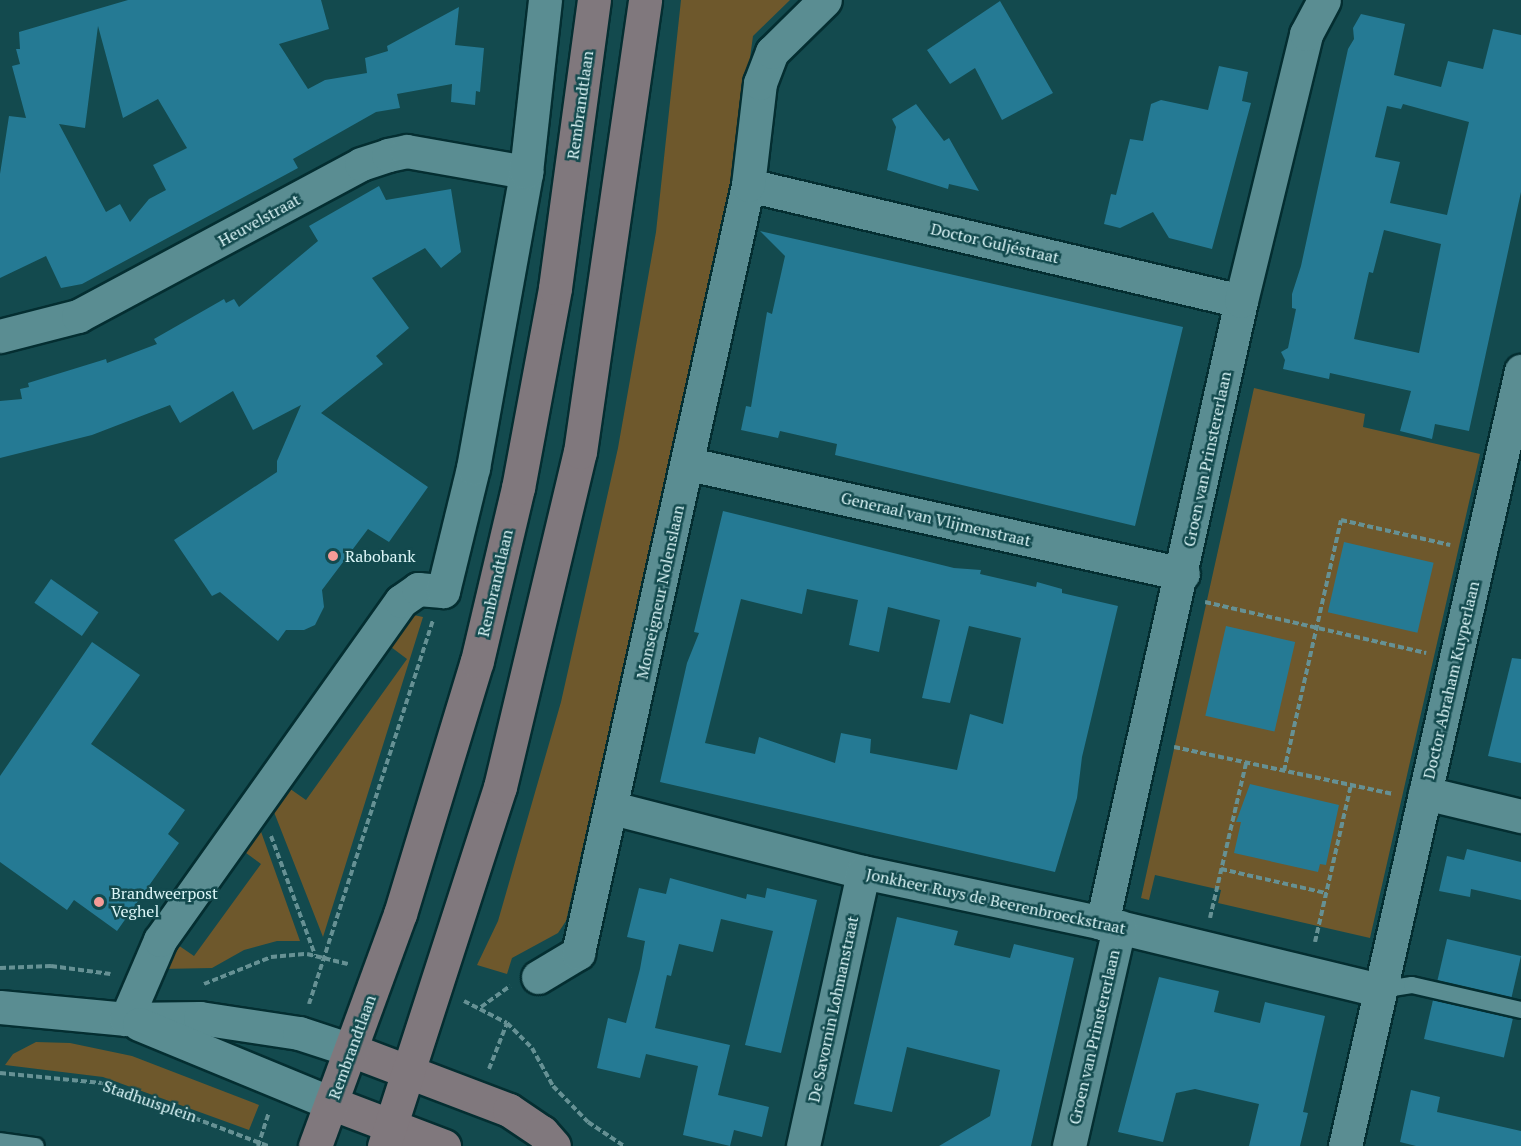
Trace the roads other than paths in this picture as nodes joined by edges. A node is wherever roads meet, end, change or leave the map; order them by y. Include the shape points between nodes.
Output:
1 (545, 0) edge
2 (594, 0) edge
3 (645, 0) edge
4 (825, 0) edge
5 (1324, 0) edge
6 (526, 172) junction
7 (748, 185) junction
8 (1241, 301) junction
9 (0, 336) edge
10 (1519, 390) edge
11 (689, 464) junction
12 (1180, 585) junction
13 (1424, 797) junction
14 (613, 808) junction
15 (1521, 816) edge
16 (863, 872) junction
17 (1111, 925) junction
18 (538, 977) dead end
19 (1380, 990) junction
20 (0, 1007) edge
21 (1521, 1010) edge
22 (126, 1019) junction
23 (351, 1050) junction
24 (409, 1071) junction
25 (332, 1103) junction
26 (387, 1136) edge
27 (0, 1141) edge
28 (36, 1146) edge
29 (315, 1146) edge
30 (444, 1146) edge
31 (554, 1146) edge
32 (803, 1146) edge
33 (1069, 1146) edge
34 (1345, 1146) edge

1 - 6 street
2 - 23 main road, Rembrandtlaan via 555,288 518,489 477,661 400,914
3 - 24 main road via 580,452 501,788
4 - 7 street, Monseigneur Nolenslaan via 772,52 760,83
5 - 8 street, Groen van Prinstererlaan via 1306,34
6 - 9 street, Heuvelstraat via 408,151 361,164 78,316
6 - 22 street via 472,468 443,591 418,589 401,601 160,940
7 - 8 street, Doctor Guljéstraat
7 - 11 street, Monseigneur Nolenslaan
8 - 12 street, Groen van Prinstererlaan
10 - 13 street, Doctor Abraham Kuyperlaan
11 - 12 street, Generaal van Vlijmenstraat
11 - 14 street, Monseigneur Nolenslaan
12 - 17 street, Groen van Prinstererlaan via 1144,741
13 - 15 street
13 - 19 street, Doctor Abraham Kuyperlaan
14 - 16 street, Jonkheer Ruys de Beerenbroeckstraat
14 - 18 street, Monseigneur Nolenslaan via 578,953
16 - 17 street, Jonkheer Ruys de Beerenbroeckstraat
16 - 32 street, De Savornin Lohmanstraat
17 - 19 street, Jonkheer Ruys de Beerenbroeckstraat
17 - 33 street, Groen van Prinstererlaan
19 - 21 lane via 1412,985
19 - 34 street, Doctor Abraham Kuyperlaan
20 - 22 street
22 - 23 street via 200,1018 299,1033
22 - 25 street
23 - 24 main road
23 - 25 main road, Rembrandtlaan
24 - 26 main road
24 - 31 main road via 509,1110 542,1132
25 - 26 main road
25 - 29 main road, Rembrandtlaan
26 - 30 main road
27 - 28 lane

